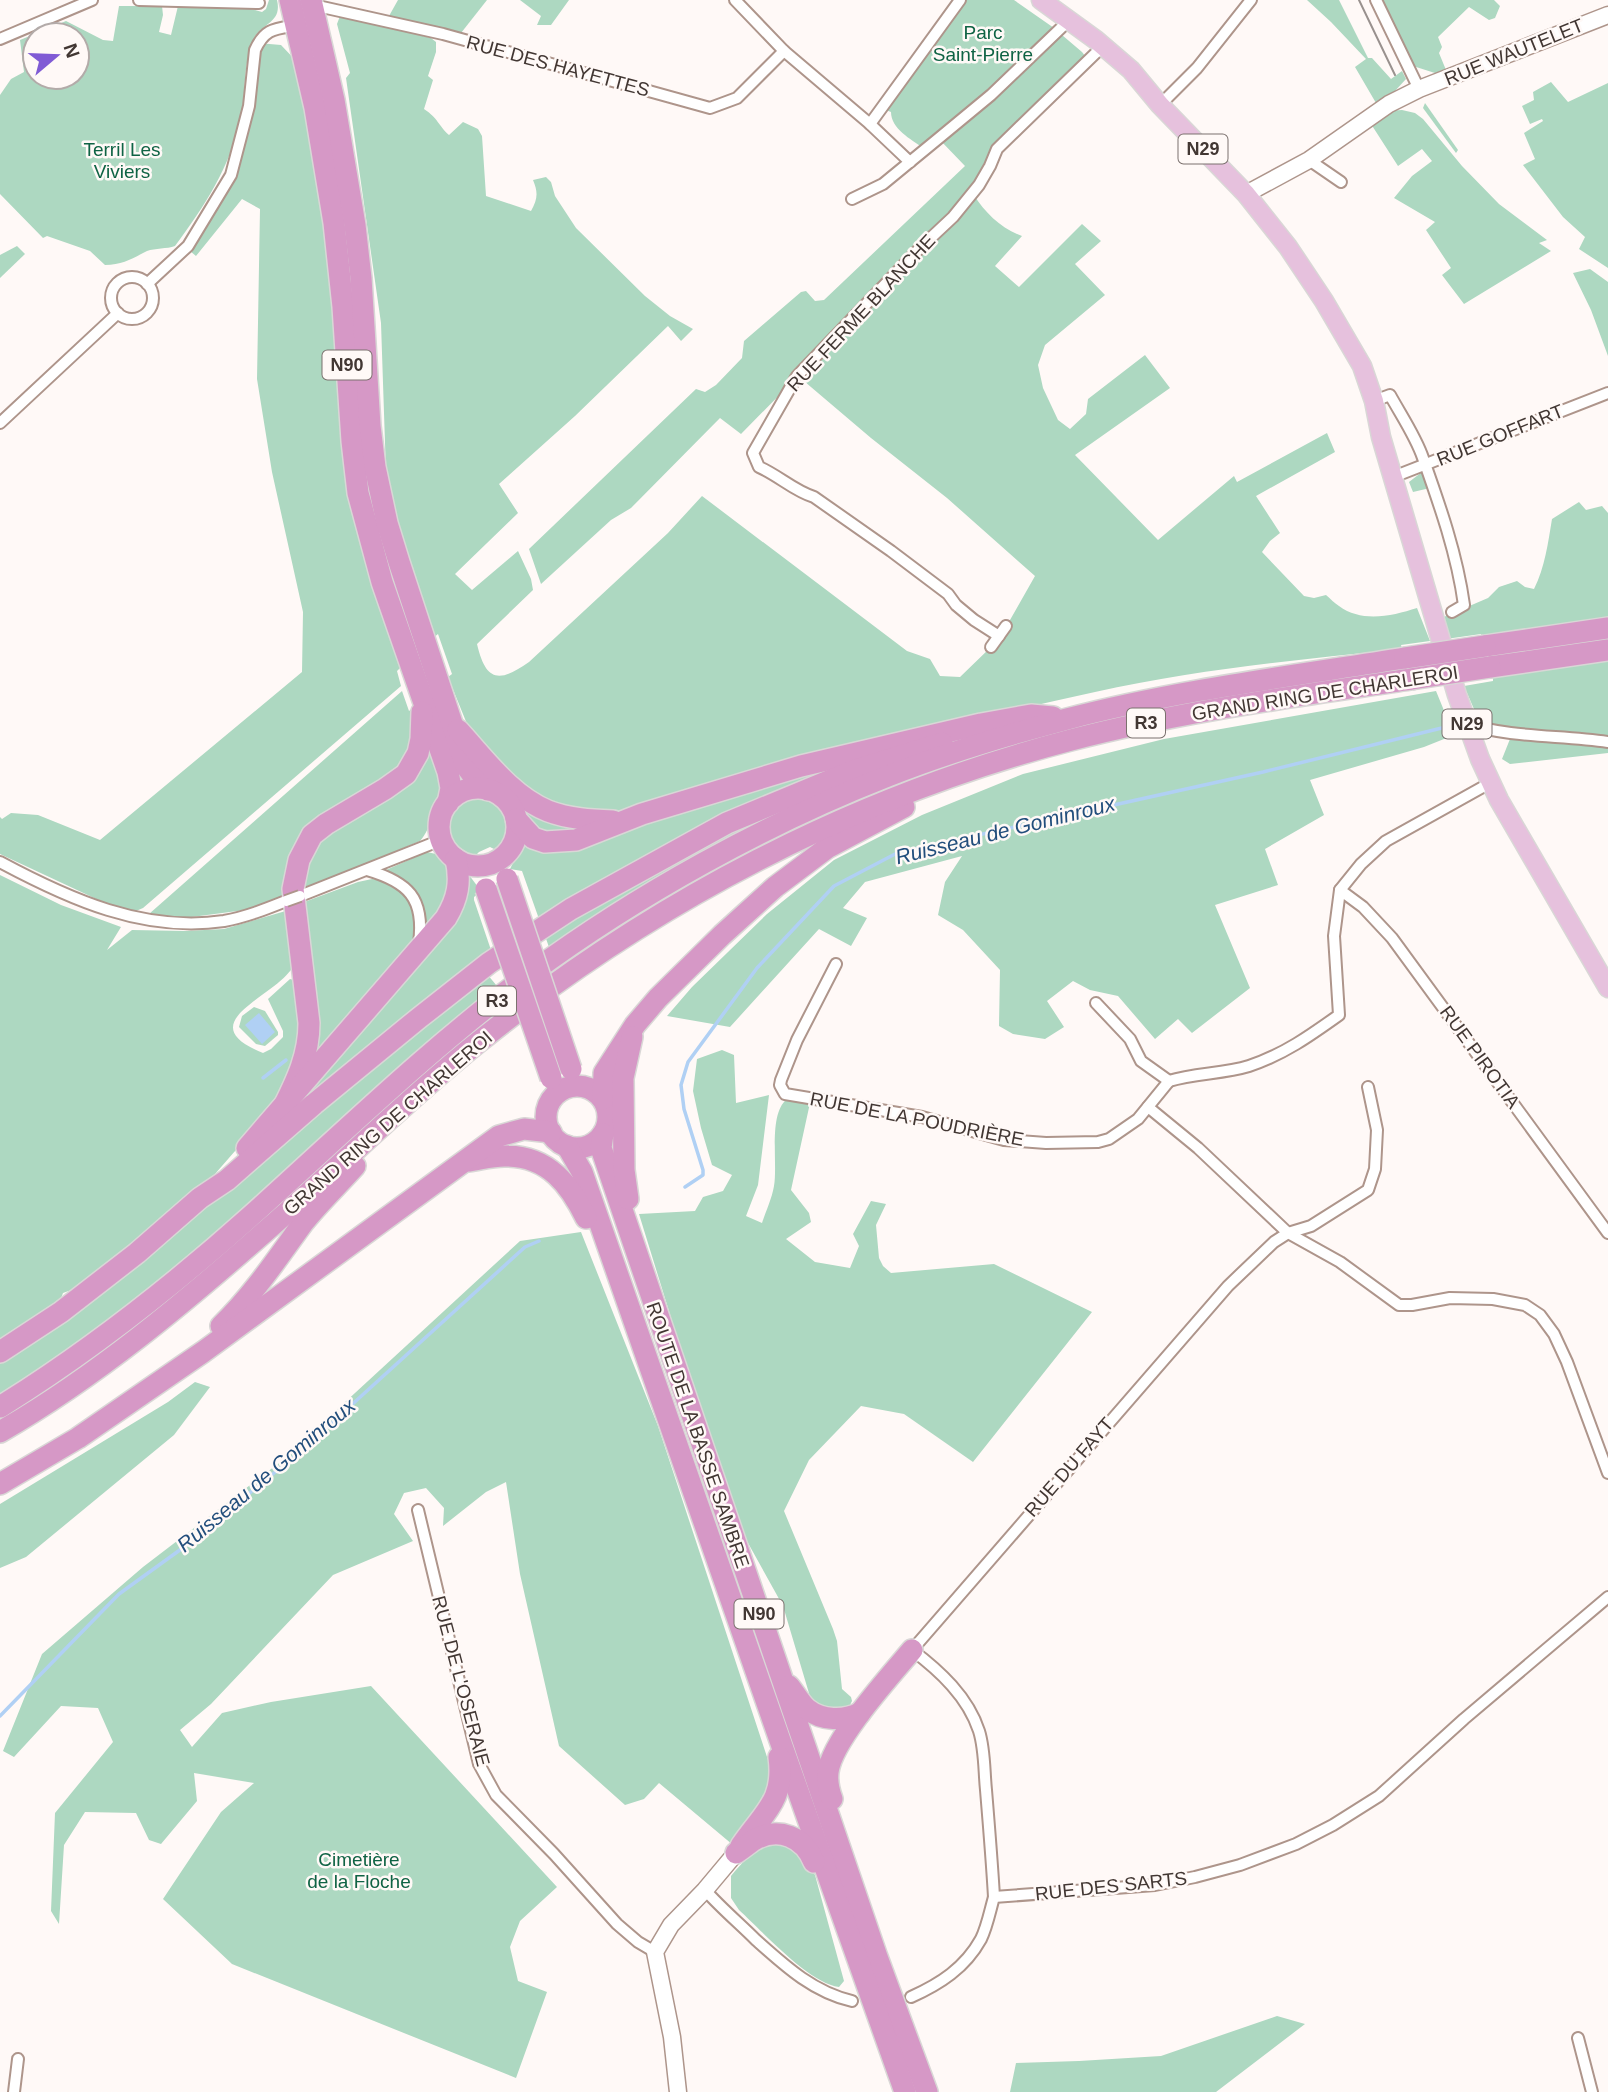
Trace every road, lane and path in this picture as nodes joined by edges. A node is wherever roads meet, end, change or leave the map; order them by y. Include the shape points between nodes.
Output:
1 (92, 0) edge
2 (139, 0) edge
3 (162, 0) edge
4 (290, 0) edge
5 (735, 0) edge
6 (960, 0) edge
7 (1029, 0) edge
8 (1041, 0) edge
9 (1251, 0) edge
10 (1376, 0) edge
11 (259, 2) dead end
12 (312, 3) edge
13 (1608, 15) edge
14 (297, 25) junction
15 (1062, 27) junction
16 (0, 39) edge
17 (1099, 49) junction
18 (784, 51) junction
19 (1419, 89) junction
20 (1160, 105) junction
21 (870, 124) junction
22 (1309, 160) junction
23 (910, 162) junction
24 (1341, 182) dead end
25 (1246, 194) junction
26 (852, 199) dead end
27 (147, 284) junction
28 (118, 313) junction
29 (1339, 328) junction
30 (1608, 393) edge
31 (1374, 401) junction
32 (0, 423) edge
33 (1381, 437) junction
34 (1425, 465) junction
35 (1393, 477) junction
36 (1452, 612) dead end
37 (1006, 626) dead end
38 (1608, 628) edge
39 (999, 636) junction
40 (991, 647) dead end
41 (1608, 650) edge
42 (423, 699) junction
43 (1031, 715) junction
44 (1069, 719) junction
45 (452, 723) junction
46 (1467, 724) junction
47 (1608, 742) edge
48 (978, 767) junction
49 (1490, 782) junction
50 (488, 790) junction
51 (448, 803) junction
52 (516, 819) junction
53 (622, 821) junction
54 (441, 840) junction
55 (505, 855) junction
56 (0, 862) edge
57 (462, 862) junction
58 (367, 870) junction
59 (1340, 890) junction
60 (419, 948) junction
61 (836, 964) dead end
62 (1608, 988) edge
63 (1096, 1003) dead end
64 (635, 1025) junction
65 (1169, 1081) junction
66 (1368, 1087) dead end
67 (552, 1088) junction
68 (594, 1093) junction
69 (1148, 1107) junction
70 (283, 1108) junction
71 (402, 1108) junction
72 (603, 1134) junction
73 (559, 1139) junction
74 (467, 1161) junction
75 (200, 1198) junction
76 (1288, 1233) junction
77 (1608, 1233) edge
78 (631, 1235) junction
79 (609, 1250) junction
80 (0, 1352) edge
81 (174, 1371) junction
82 (0, 1407) edge
83 (0, 1432) edge
84 (1608, 1473) edge
85 (0, 1484) edge
86 (418, 1510) dead end
87 (1608, 1597) edge
88 (912, 1650) junction
89 (780, 1674) junction
90 (860, 1713) junction
91 (783, 1749) junction
92 (736, 1853) junction
93 (845, 1863) junction
94 (705, 1891) junction
95 (994, 1897) junction
96 (837, 1903) junction
97 (655, 1952) junction
98 (911, 1997) dead end
99 (852, 2001) dead end
100 (1578, 2038) dead end
101 (18, 2059) dead end
102 (14, 2092) edge
103 (678, 2092) edge
104 (905, 2092) edge
105 (927, 2092) edge
106 (1592, 2092) edge

1 - 16 street
2 - 3 street
3 - 11 street
4 - 14 highway, N90
5 - 18 street
6 - 21 street
7 - 15 main road, N29
8 - 17 main road, N29
9 - 20 street via 1197,68
10 - 19 street
12 - 18 street, RUE DES HAYETTES via 553,63 703,107 737,98
12 - 45 highway, N90 via 355,225 375,467 387,523
13 - 19 street, RUE WAUTELET
14 - 27 street via 270,30 258,43 249,106 230,175 188,246
14 - 42 highway, N90 via 338,256 358,493 382,582
15 - 17 main road, N29
15 - 23 street via 991,95
17 - 20 main road, N29 via 1131,70
17 - 39 street, RUE FERME BLANCHE via 997,149 979,185 953,217 797,376 753,453 759,467 847,520
18 - 21 street
19 - 22 street, RUE WAUTELET via 1389,104
20 - 25 main road, N29
21 - 23 street
22 - 24 street
22 - 25 street
23 - 26 street via 883,184
25 - 29 main road, N29 via 1288,247
27 - 28 street via 153,297 144,315 131,319
27 - 28 street via 129,278 117,284 112,302
28 - 32 street
29 - 31 main road, N29 via 1362,366
29 - 33 main road, N29
30 - 34 street, RUE GOFFART
31 - 33 main road, N29
31 - 34 street via 1390,395
33 - 35 main road, N29
34 - 35 street, RUE GOFFART
34 - 36 street via 1460,577 1464,605
35 - 46 main road, N29
37 - 39 street
38 - 44 highway, GRAND RING DE CHARLEROI / R3, bridge via 1207,690
39 - 40 street
41 - 48 highway, GRAND RING DE CHARLEROI / R3, bridge via 1146,723
42 - 51 highway, N90 via 448,772
42 - 70 highway via 421,739 406,774 312,835 299,860 293,889 309,1040
43 - 44 highway
43 - 53 highway via 801,766
43 - 75 highway via 855,770 739,818 571,909 479,970 228,1180
44 - 82 highway, GRAND RING DE CHARLEROI / R3 via 937,758 810,810 732,848 586,935 529,974 451,1038 194,1265 68,1362
45 - 50 highway, N90 via 466,766
45 - 53 highway via 530,802 562,816
46 - 47 street via 1490,731
46 - 49 main road, N29
48 - 64 highway via 956,784 827,848 775,887 657,998
48 - 71 highway, GRAND RING DE CHARLEROI / R3 via 820,829 671,907 537,996
49 - 59 street via 1386,841
49 - 62 main road, N29
50 - 51 highway via 466,790
50 - 52 highway via 506,801
51 - 54 highway via 439,825
52 - 53 highway via 533,838 545,842 576,840
52 - 55 highway via 516,835
54 - 57 highway
54 - 58 street
55 - 57 highway via 488,865
55 - 68 highway, bridge via 507,879 571,1069
56 - 58 street, bridge via 69,896 137,919 184,924 257,913
57 - 60 highway via 446,918
57 - 67 highway, bridge via 486,889
58 - 60 street via 395,879 416,902
59 - 65 street via 1334,936 1339,1015 1293,1047 1249,1066
59 - 77 street, RUE PIROTIA via 1392,938
60 - 70 highway
61 - 69 street, RUE DE LA POUDRIÈRE via 781,1080 785,1094 922,1117 1004,1140 1046,1143 1109,1139
63 - 65 street via 1130,1039 1141,1061
64 - 68 highway
64 - 78 highway via 623,1078 624,1170
65 - 69 street, RUE DE LA POUDRIÈRE
66 - 76 street, RUE DU FAYT via 1377,1130 1368,1191 1311,1226
67 - 68 highway via 570,1086
67 - 73 highway via 548,1126
68 - 72 highway via 608,1113
69 - 76 street
70 - 75 highway
71 - 81 highway via 384,1135 305,1221 241,1306
71 - 83 highway, GRAND RING DE CHARLEROI / R3 via 147,1331
72 - 73 highway via 583,1147
72 - 78 highway, ROUTE DE LA BASSE SAMBRE / N90 via 601,1148
73 - 74 highway via 524,1129 514,1131 499,1136
73 - 79 highway, ROUTE DE LA BASSE SAMBRE / N90 via 583,1172
74 - 79 highway via 508,1156 547,1168 566,1182
74 - 81 highway
75 - 80 highway via 137,1253
76 - 84 street via 1340,1262 1399,1305 1450,1298 1493,1299 1524,1305 1540,1315 1567,1362
76 - 88 street, RUE DU FAYT via 1228,1286
78 - 89 highway, ROUTE DE LA BASSE SAMBRE / N90
79 - 91 highway, ROUTE DE LA BASSE SAMBRE / N90
81 - 85 highway via 78,1438
86 - 97 street, RUE DE L'OSERAIE via 479,1764 496,1795 617,1924
87 - 95 street, RUE DES SARTS via 1379,1796 1296,1844 1240,1865 1155,1885
88 - 90 highway, N90
88 - 95 street via 952,1685 979,1731
89 - 90 highway, N90 via 805,1708 817,1715 846,1719
89 - 93 highway, ROUTE DE LA BASSE SAMBRE / N90
90 - 93 highway, N90 via 838,1745 828,1771
91 - 92 highway, N90 via 780,1785 772,1807
91 - 96 highway, ROUTE DE LA BASSE SAMBRE / N90
92 - 94 street
92 - 96 highway, N90 via 756,1839 778,1834 796,1838 810,1852
93 - 105 highway, ROUTE DE LA BASSE SAMBRE / N90
94 - 97 street via 671,1925
94 - 99 street via 789,1970 835,1997
95 - 98 street via 981,1938 961,1966 938,1985
96 - 104 highway, ROUTE DE LA BASSE SAMBRE / N90
97 - 103 street
100 - 106 street
101 - 102 street

